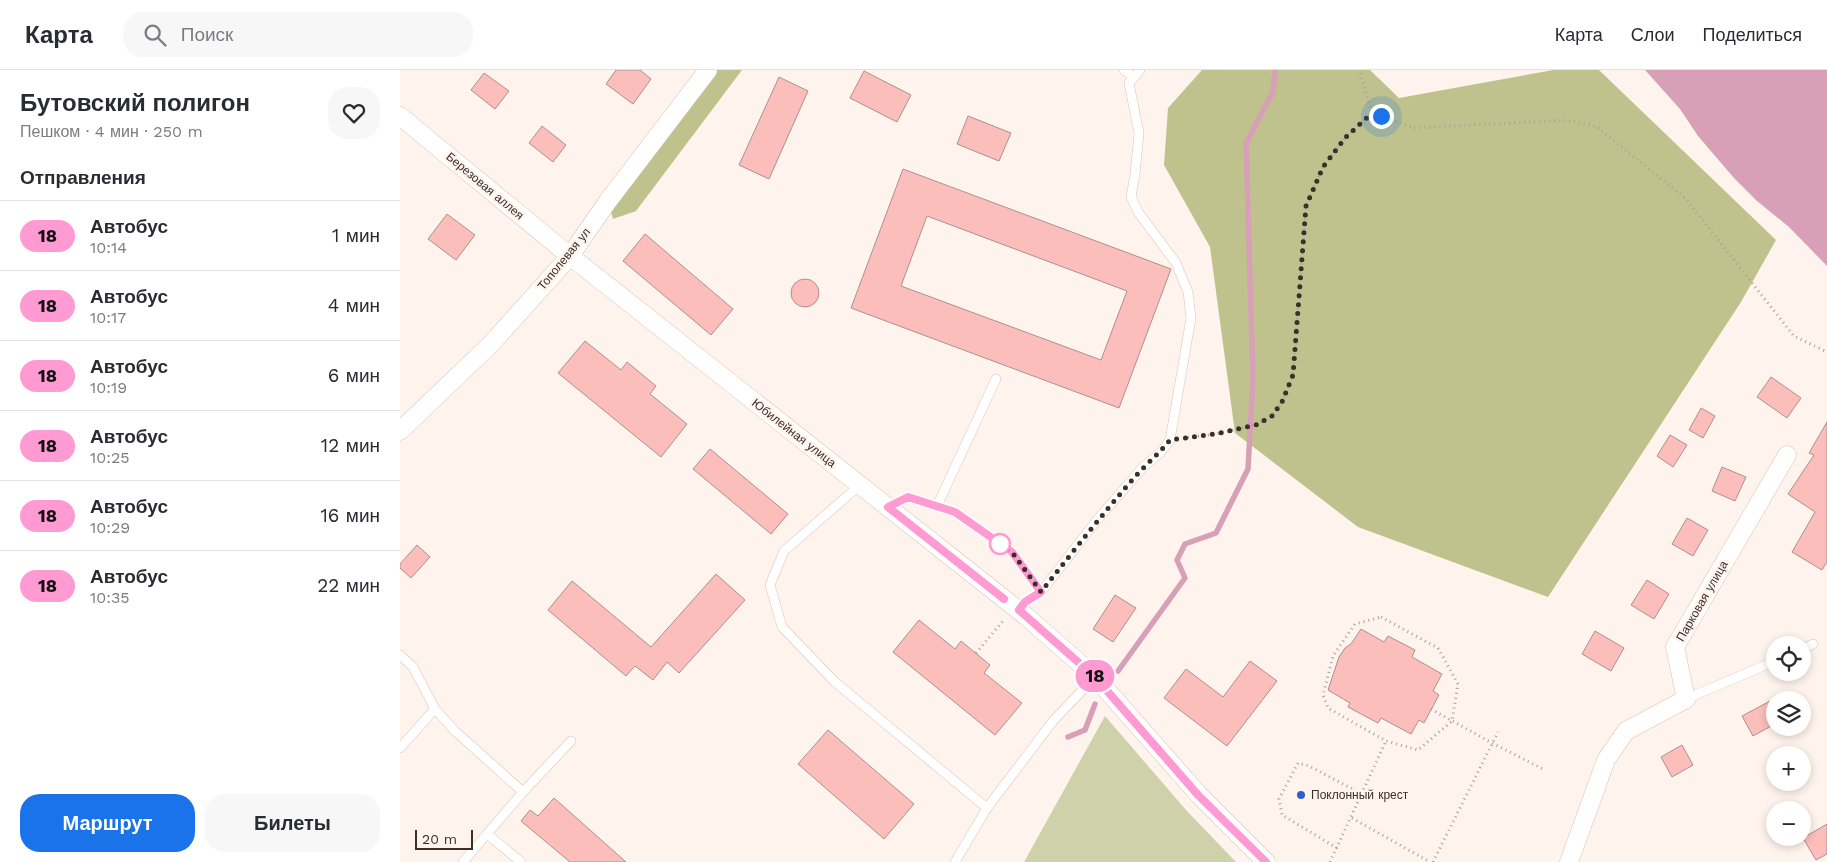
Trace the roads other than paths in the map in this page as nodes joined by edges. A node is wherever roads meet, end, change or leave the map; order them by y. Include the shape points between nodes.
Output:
1 (708, 70) edge
2 (1124, 70) edge
3 (1137, 74) edge
4 (400, 116) edge
5 (570, 256) junction
6 (996, 379) dead end
7 (400, 431) edge
8 (1787, 455) dead end
9 (860, 485) junction
10 (937, 506) junction
11 (888, 507) junction
12 (1041, 592) junction
13 (1018, 614) junction
14 (400, 655) edge
15 (1766, 664) edge
16 (1095, 677) junction
17 (1686, 699) junction
18 (435, 709) junction
19 (571, 741) dead end
20 (400, 748) edge
21 (523, 792) junction
22 (987, 808) junction
23 (487, 834) junction
24 (463, 862) edge
25 (521, 862) edge
26 (955, 862) edge
27 (1266, 862) edge
28 (1569, 862) edge

1 - 5 street, Тополевая ул
2 - 3 lane
3 - 12 lane via 1129,84 1139,133 1131,197 1138,212 1176,263 1188,292 1191,318 1170,440 1143,467
4 - 5 street, Березовая аллея
5 - 7 street, Тополевая ул via 491,344
5 - 9 street, Юбилейная улица
6 - 10 lane
8 - 17 street, Парковая улица via 1675,647
9 - 11 street, Юбилейная улица
9 - 22 lane via 784,551 770,584 782,626 835,682
10 - 11 lane via 908,497
10 - 12 lane via 955,512 1012,552
11 - 13 street, Юбилейная улица
12 - 13 lane via 1025,602
13 - 16 street, Юбилейная улица
14 - 18 lane via 413,667
15 - 17 lane
16 - 22 lane via 1053,721
16 - 27 street, Юбилейная улица via 1198,795
17 - 28 street via 1626,731 1606,760
18 - 20 lane
18 - 21 lane
19 - 21 lane
21 - 23 lane
22 - 26 lane
23 - 24 lane
23 - 25 lane

